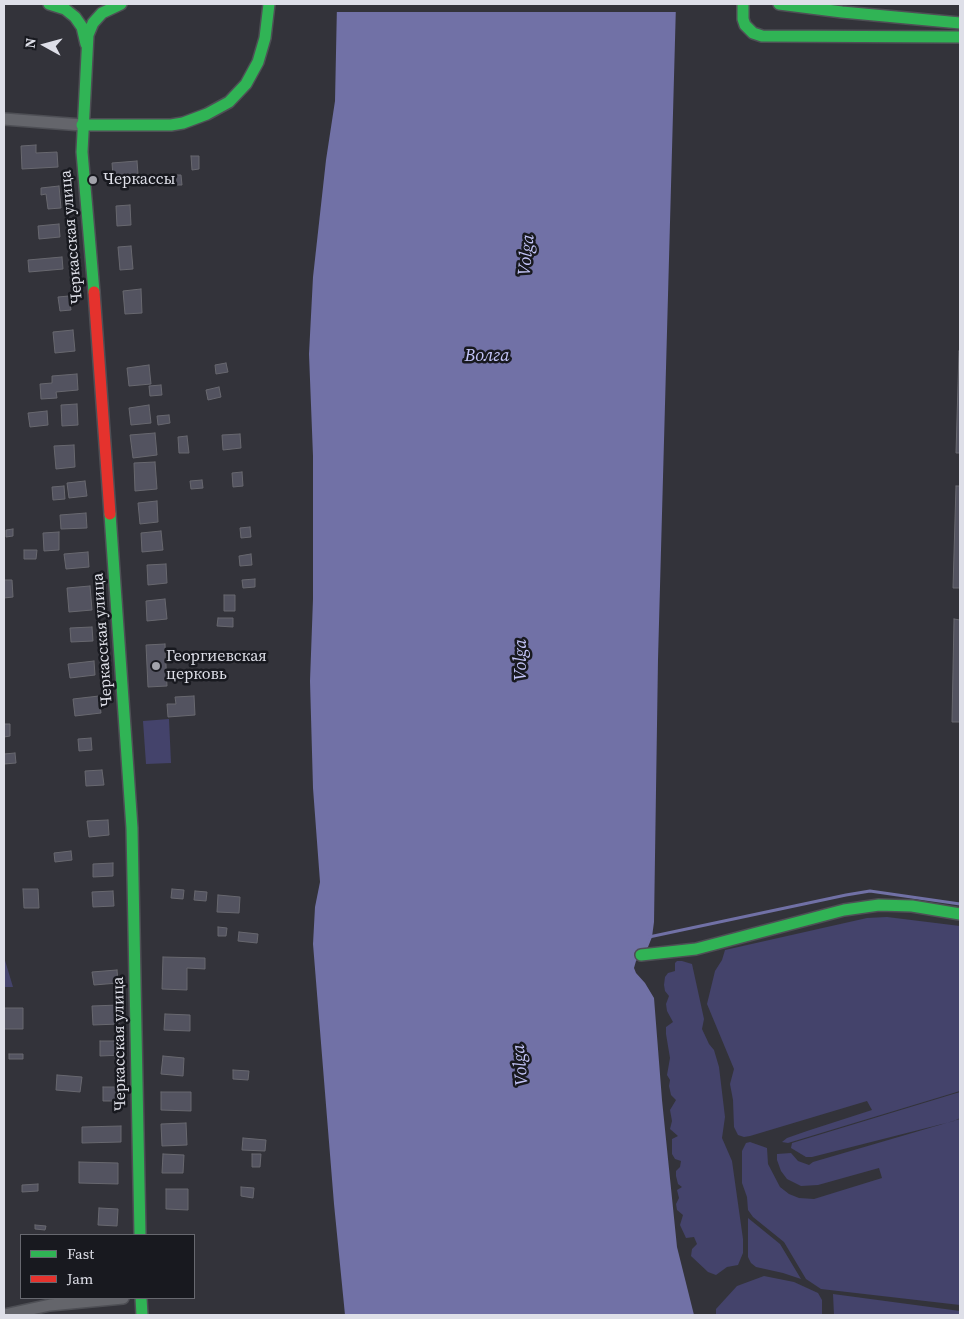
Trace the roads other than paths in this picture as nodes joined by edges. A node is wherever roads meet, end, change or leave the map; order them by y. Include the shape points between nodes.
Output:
1 (50, 4) edge
2 (121, 4) edge
3 (268, 4) edge
4 (743, 4) edge
5 (779, 4) edge
6 (960, 23) edge
7 (960, 37) edge
8 (86, 44) junction
9 (4, 118) edge
10 (82, 125) junction
11 (960, 914) edge
12 (641, 955) dead end
13 (140, 1234) edge
14 (111, 1299) edge
15 (141, 1299) edge
16 (4, 1315) edge
17 (142, 1315) edge

1 - 8 street, Черкасская улица via 75,17 82,27
2 - 8 street, Черкасская улица via 106,10 96,20
3 - 10 street via 265,38 258,62 246,84 229,102 207,114 171,125
4 - 7 street via 745,25 762,36
5 - 6 street
8 - 10 street, Черкасская улица
9 - 10 street
10 - 13 street, Черкасская улица via 132,828
11 - 12 street via 912,906 878,905 844,910 696,949
14 - 16 street via 50,1304
15 - 17 street

